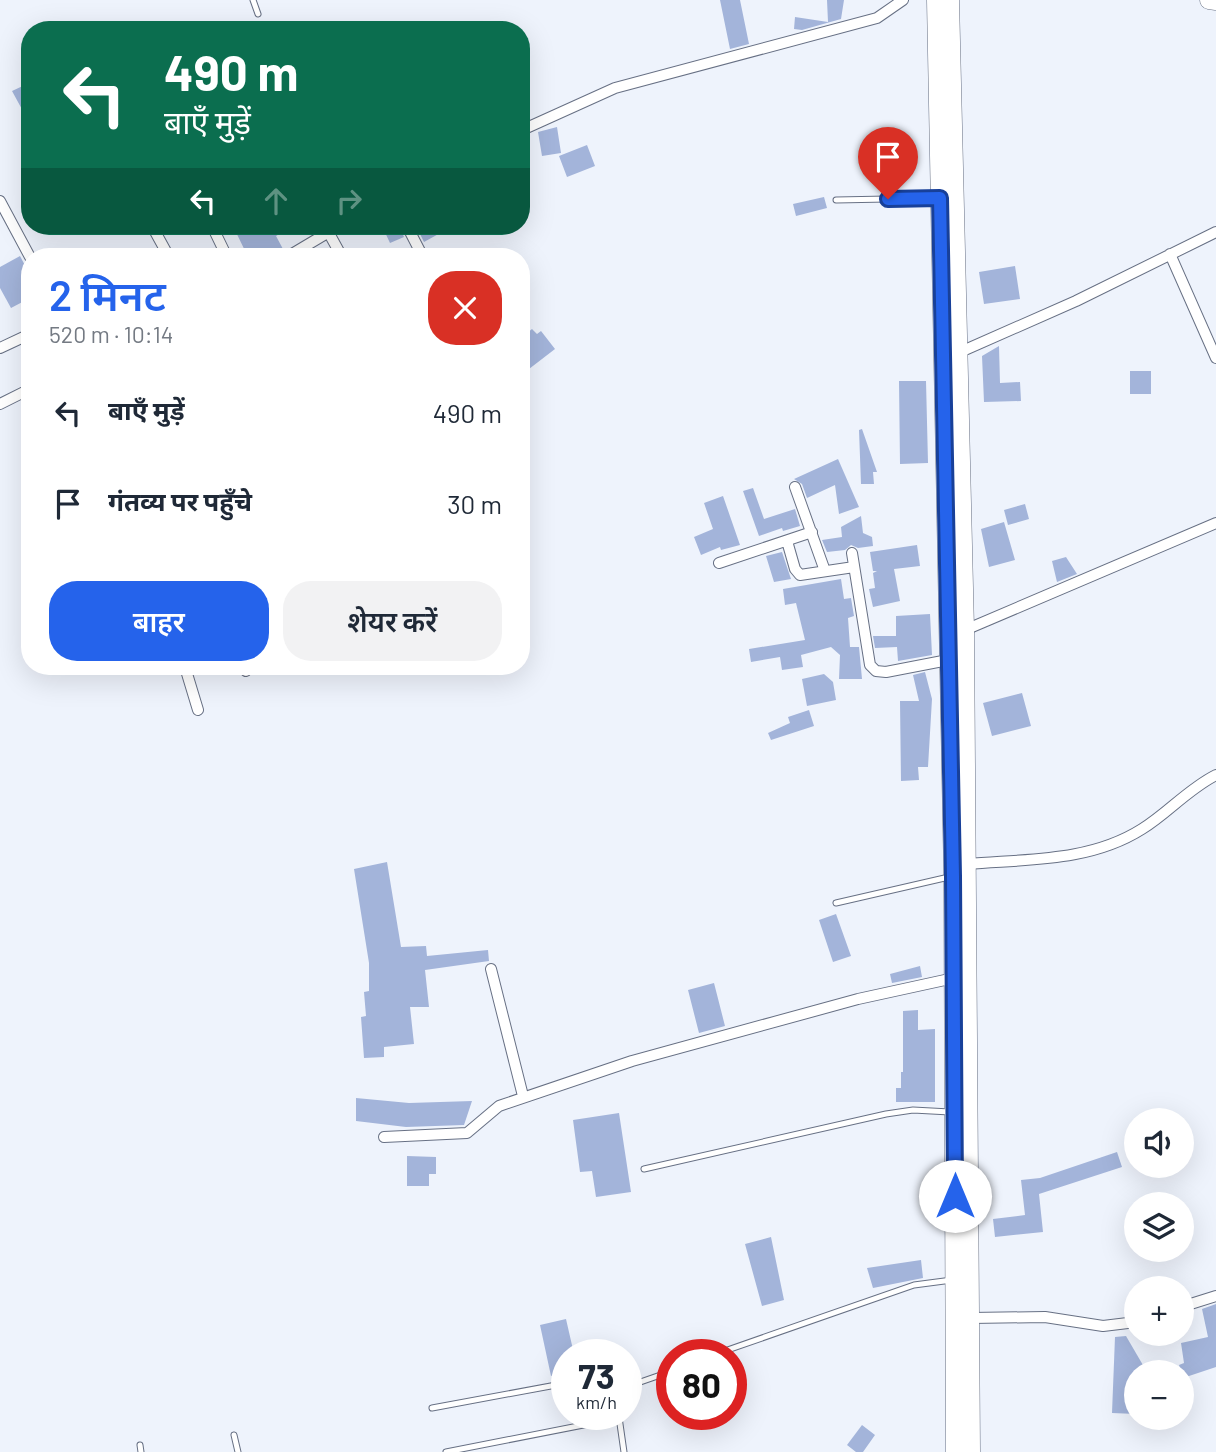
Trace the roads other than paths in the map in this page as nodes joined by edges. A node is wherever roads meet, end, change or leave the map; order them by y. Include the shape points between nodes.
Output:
1 (253, 0) edge
2 (903, 0) edge
3 (936, 0) edge
4 (950, 0) edge
5 (1209, 0) edge
6 (1216, 1) edge
7 (258, 14) dead end
8 (530, 126) edge
9 (940, 198) junction
10 (0, 201) edge
11 (836, 201) dead end
12 (1216, 232) edge
13 (318, 235) edge
14 (25, 248) edge
15 (300, 248) edge
16 (1171, 254) junction
17 (21, 338) edge
18 (0, 348) edge
19 (958, 353) junction
20 (1216, 358) edge
21 (21, 394) edge
22 (0, 404) edge
23 (795, 487) dead end
24 (1216, 523) edge
25 (812, 532) junction
26 (787, 541) junction
27 (852, 553) dead end
28 (719, 563) dead end
29 (854, 567) junction
30 (825, 571) junction
31 (965, 629) junction
32 (948, 660) junction
33 (187, 675) edge
34 (198, 710) dead end
35 (1216, 775) edge
36 (968, 864) junction
37 (953, 876) junction
38 (836, 903) dead end
39 (491, 969) dead end
40 (954, 978) junction
41 (523, 1096) junction
42 (954, 1113) junction
43 (384, 1137) dead end
44 (644, 1169) dead end
45 (955, 1280) junction
46 (1216, 1296) edge
47 (1194, 1303) edge
48 (971, 1318) junction
49 (1124, 1323) edge
50 (747, 1343) edge
51 (551, 1386) edge
52 (432, 1408) dead end
53 (552, 1430) edge
54 (621, 1430) edge
55 (234, 1435) dead end
56 (237, 1452) edge
57 (446, 1452) edge
58 (624, 1452) edge
59 (955, 1452) edge
60 (971, 1452) edge

1 - 7 lane
2 - 8 street via 867,21 615,88
3 - 9 main road
4 - 19 main road
5 - 6 main road
9 - 11 lane
9 - 32 main road
10 - 14 street
12 - 16 street
13 - 15 street
16 - 19 street
16 - 20 street
17 - 18 street
19 - 31 main road
21 - 22 street
23 - 25 street
24 - 31 street
25 - 26 street
25 - 30 street
26 - 28 street
26 - 30 street via 800,575
27 - 29 street
29 - 30 street
29 - 32 street via 870,665 876,671
31 - 36 main road
32 - 37 main road
33 - 34 street
35 - 36 street via 1141,830 1084,855
36 - 48 main road
37 - 38 lane
37 - 40 main road
39 - 41 street
40 - 41 street via 746,1029
40 - 42 main road
41 - 43 street via 499,1106 467,1133
42 - 44 lane via 913,1110 886,1114
42 - 45 main road
45 - 50 lane via 914,1286
45 - 59 main road
46 - 47 street
48 - 49 street via 1045,1317 1103,1326
48 - 60 main road
51 - 52 lane
53 - 57 lane
54 - 58 lane
55 - 56 lane

